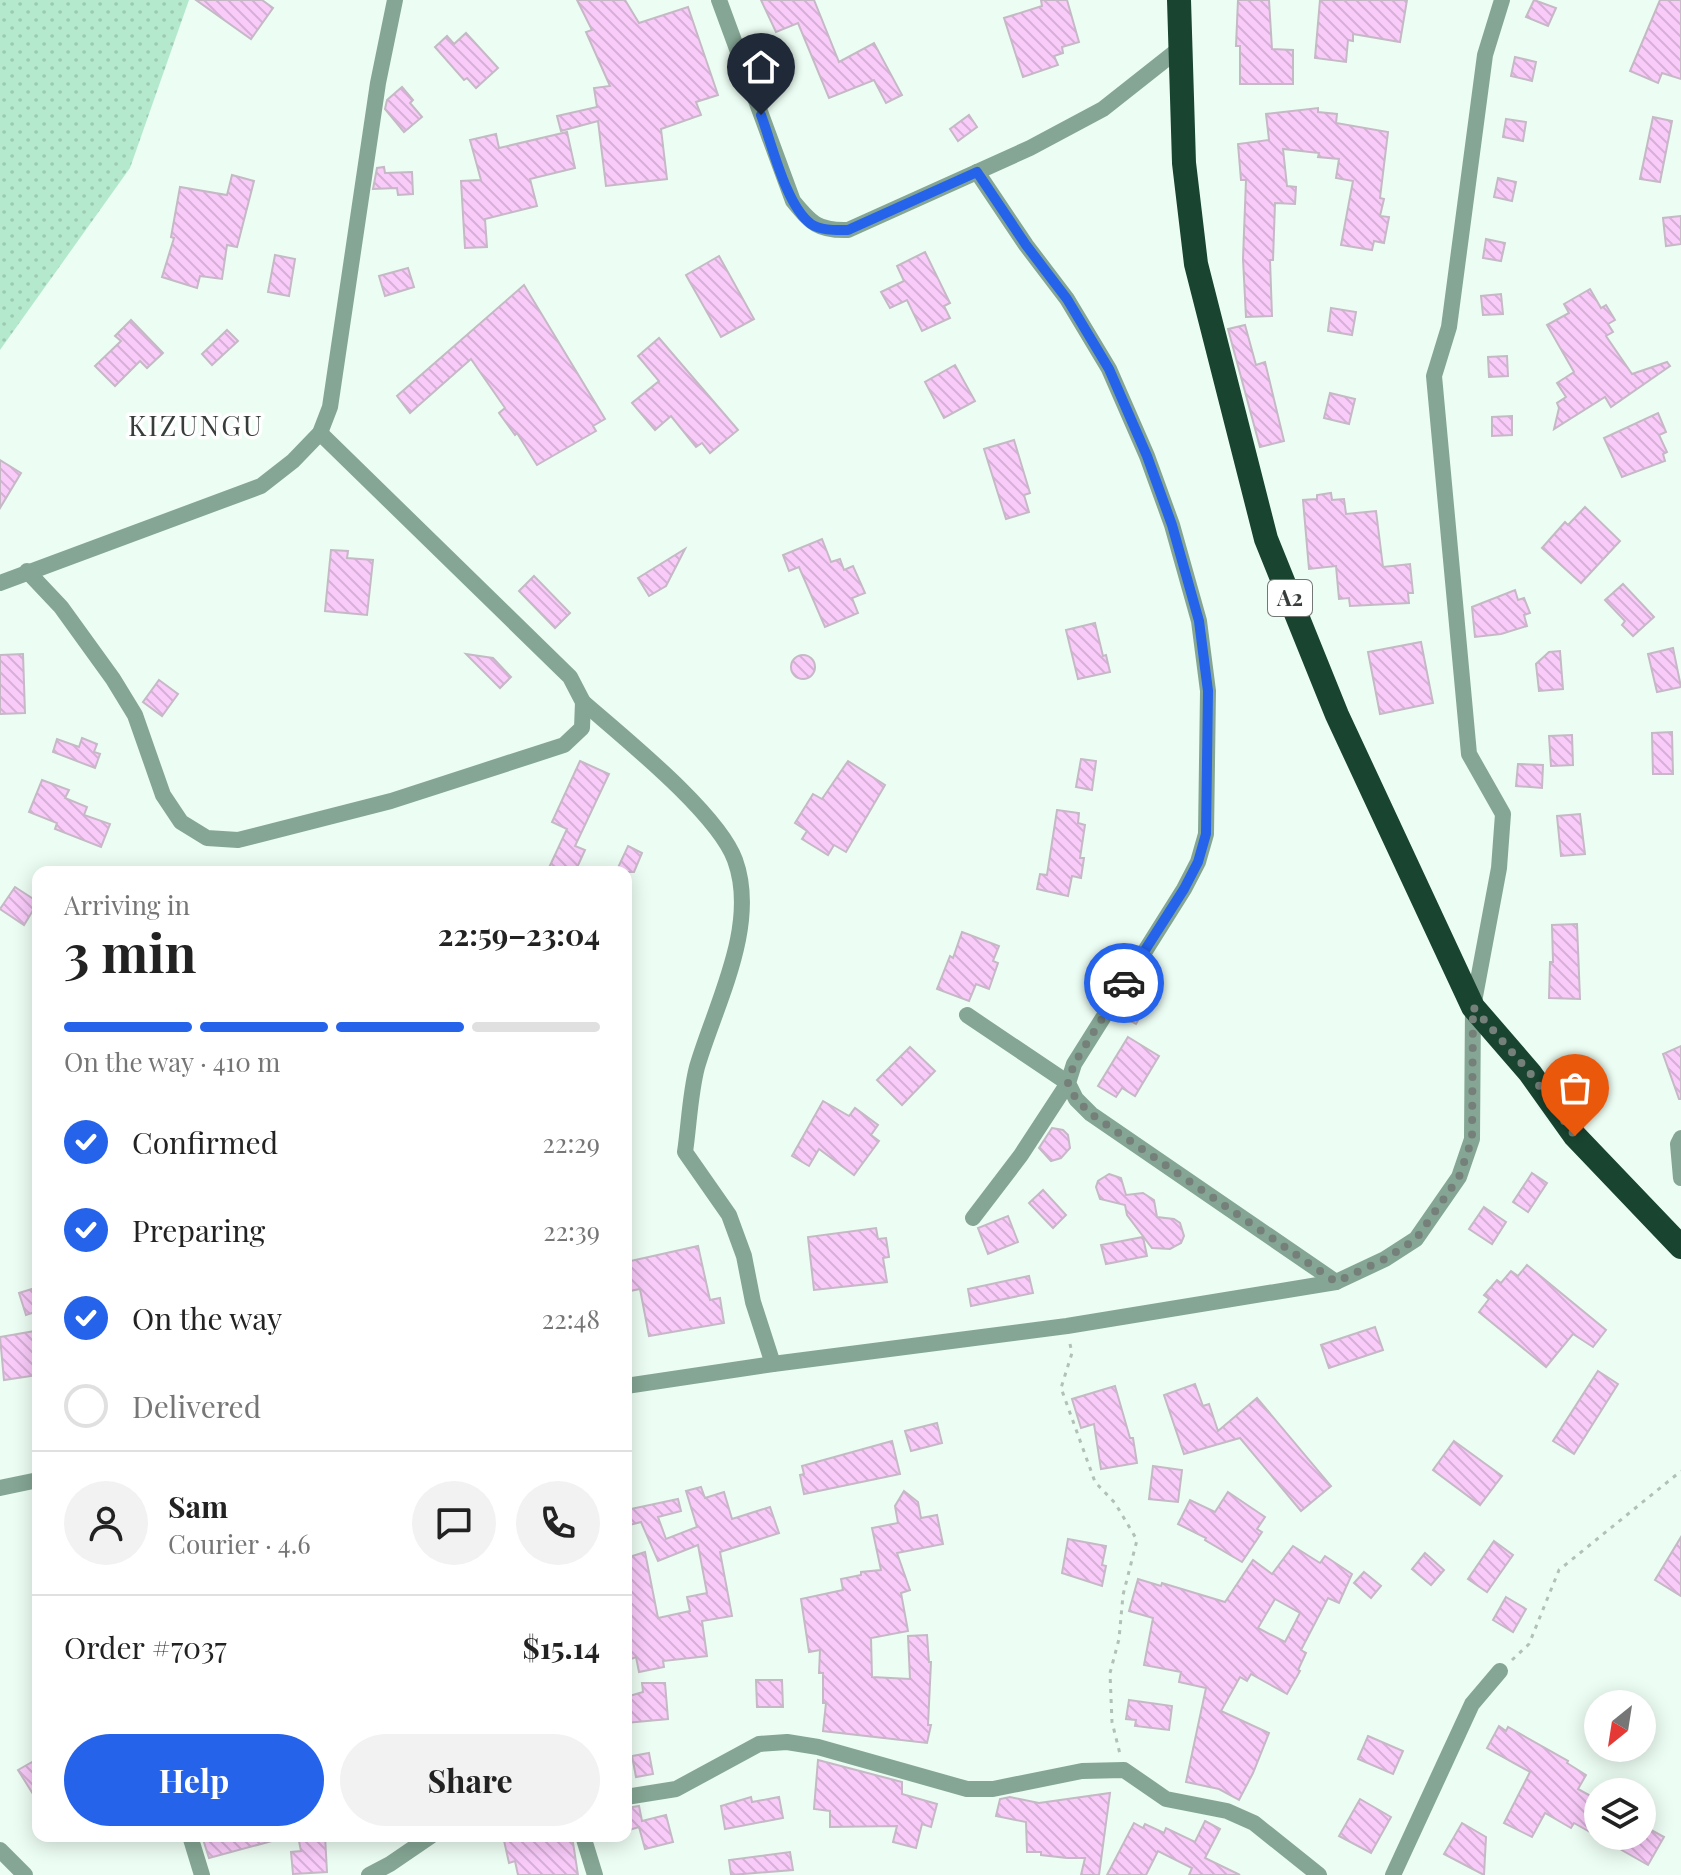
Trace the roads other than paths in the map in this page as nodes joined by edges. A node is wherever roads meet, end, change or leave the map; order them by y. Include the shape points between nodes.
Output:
1 (395, 0) edge
2 (719, 0) edge
3 (1179, 0) edge
4 (1502, 0) edge
5 (1179, 49) junction
6 (977, 172) junction
7 (320, 433) junction
8 (27, 571) junction
9 (0, 583) edge
10 (583, 702) junction
11 (1473, 1007) junction
12 (967, 1015) dead end
13 (1068, 1083) junction
14 (1681, 1138) edge
15 (1681, 1178) edge
16 (973, 1218) dead end
17 (1677, 1240) edge
18 (1336, 1282) junction
19 (773, 1364) junction
20 (632, 1385) edge
21 (32, 1481) edge
22 (0, 1488) edge
23 (1500, 1671) road end
24 (632, 1796) edge
25 (192, 1842) edge
26 (422, 1842) edge
27 (585, 1842) edge
28 (0, 1850) edge
29 (25, 1875) edge
30 (200, 1875) edge
31 (369, 1875) edge
32 (595, 1875) edge
33 (1319, 1875) edge
34 (1393, 1875) edge

1 - 7 street via 330,407
2 - 6 street via 793,201 811,224 848,230
3 - 5 highway, A2
4 - 11 street via 1485,55 1449,327 1434,376 1469,754 1503,814 1499,868
5 - 6 street via 1103,109
5 - 11 highway, A2 via 1184,163 1196,264 1266,539 1337,715
6 - 13 street via 1067,299 1116,383 1172,525 1199,621 1208,691 1206,834 1198,862 1074,1064
7 - 8 street via 261,486
7 - 10 street via 570,677
8 - 9 street
8 - 10 street via 61,607 135,715 163,795 181,822 207,838 238,840 391,801 564,745 582,728
10 - 19 street via 694,804 735,860 744,909 721,1002 697,1069 685,1152 729,1215
11 - 17 highway, A2 via 1575,1136
11 - 18 street via 1472,1139 1459,1177 1416,1239
12 - 13 street
13 - 16 street
13 - 18 street via 1091,1114
14 - 15 street
18 - 19 street via 1067,1326
19 - 20 street
21 - 22 street
23 - 34 street via 1472,1704
24 - 33 street via 676,1789 759,1744 787,1742 967,1789 993,1789 1082,1771 1124,1770 1166,1799 1227,1811 1254,1823
25 - 30 street
26 - 31 street
27 - 32 street
28 - 29 street

